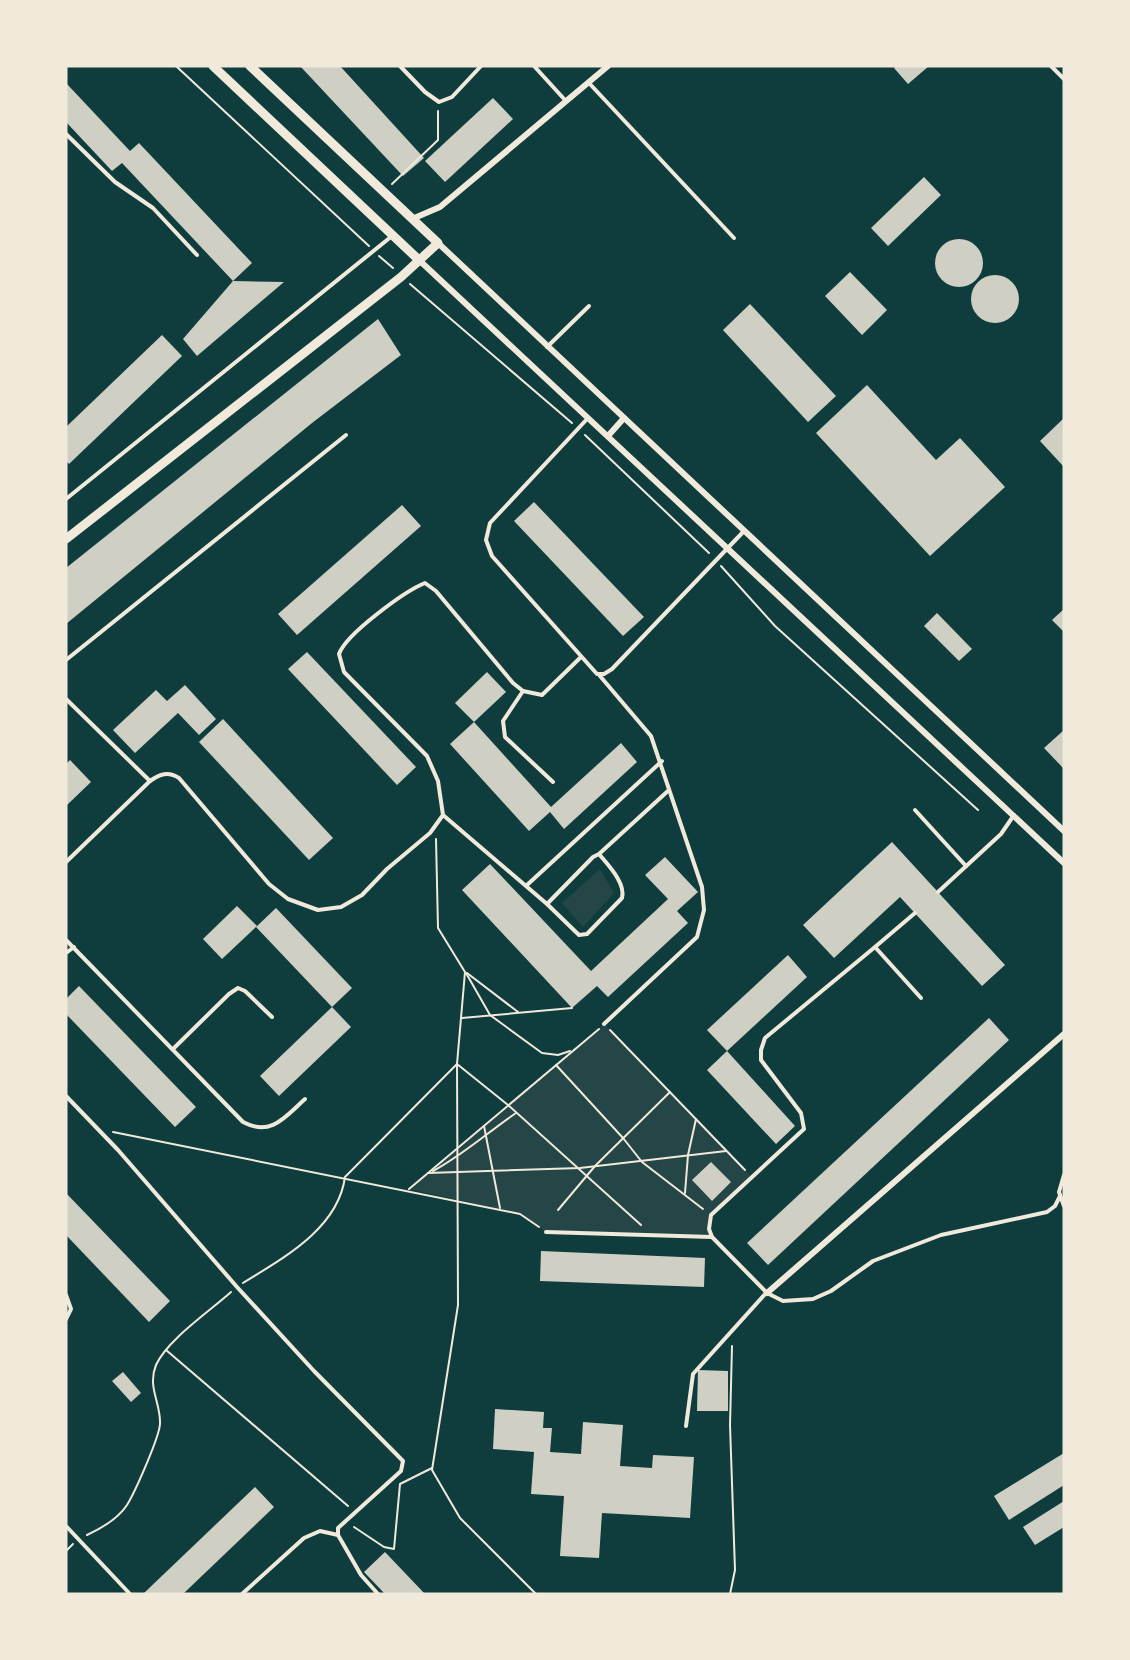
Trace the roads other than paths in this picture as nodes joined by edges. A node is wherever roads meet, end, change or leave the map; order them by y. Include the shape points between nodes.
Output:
1 (213, 66) edge
2 (250, 66) edge
3 (400, 66) edge
4 (481, 66) edge
5 (534, 66) edge
6 (608, 66) edge
7 (1052, 66) edge
8 (1064, 79) edge
9 (589, 83) junction
10 (565, 100) junction
11 (66, 134) edge
12 (412, 219) junction
13 (393, 235) junction
14 (734, 238) dead end
15 (438, 243) junction
16 (197, 255) dead end
17 (420, 261) junction
18 (589, 306) dead end
19 (547, 347) junction
20 (588, 418) junction
21 (624, 418) junction
22 (346, 435) dead end
23 (608, 436) junction
24 (66, 499) edge
25 (745, 531) junction
26 (66, 539) edge
27 (728, 548) junction
28 (581, 657) junction
29 (66, 660) edge
30 (600, 675) junction
31 (523, 691) junction
32 (66, 699) edge
33 (662, 761) junction
34 (150, 781) junction
35 (553, 782) dead end
36 (669, 790) junction
37 (915, 810) dead end
38 (443, 815) junction
39 (1015, 815) junction
40 (1064, 831) edge
41 (599, 854) junction
42 (66, 862) edge
43 (1064, 863) edge
44 (966, 866) junction
45 (527, 885) junction
46 (938, 892) dead end
47 (547, 904) junction
48 (915, 913) dead end
49 (66, 940) edge
50 (74, 947) junction
51 (875, 948) junction
52 (66, 953) edge
53 (921, 998) dead end
54 (272, 1017) dead end
55 (604, 1024) road end
56 (1064, 1034) edge
57 (173, 1048) junction
58 (66, 1096) edge
59 (305, 1099) dead end
60 (1064, 1175) edge
61 (1060, 1196) junction
62 (1064, 1206) edge
63 (546, 1232) road end
64 (712, 1237) junction
65 (767, 1293) junction
66 (66, 1295) edge
67 (66, 1319) edge
68 (686, 1426) dead end
69 (66, 1526) edge
70 (338, 1535) junction
71 (130, 1594) edge
72 (242, 1594) edge
73 (378, 1594) edge

1 - 13 street
2 - 12 street
3 - 4 lane via 439,102 452,97
5 - 10 lane
6 - 9 street
7 - 8 lane
9 - 10 street
9 - 14 lane
10 - 12 street via 440,207
11 - 16 lane via 115,182 153,208
12 - 15 street
13 - 17 street
13 - 24 lane
15 - 17 street
15 - 19 street
17 - 20 street
17 - 26 street
18 - 19 lane
19 - 21 street
20 - 23 street
20 - 28 lane via 490,523 486,540 492,556
21 - 23 street
21 - 25 street
22 - 29 lane
23 - 27 street
25 - 27 lane
25 - 40 street
27 - 30 lane via 612,669
27 - 39 street
28 - 30 lane
28 - 31 lane via 542,695
30 - 33 lane via 651,736
31 - 35 lane via 503,722 505,737
31 - 38 lane via 425,583 403,594 342,647 339,654 344,672 435,768
32 - 34 lane
33 - 36 lane
33 - 45 lane
34 - 38 lane via 166,774 179,778 269,884 288,899 318,910 341,907 362,895 436,827
34 - 42 lane
36 - 41 lane
36 - 55 lane via 702,887 701,928 697,937
37 - 44 lane
38 - 45 lane
39 - 43 street
39 - 44 lane via 1001,834
41 - 47 lane
41 - 47 lane via 623,893 587,934 575,933
44 - 46 lane
45 - 47 lane
48 - 51 lane
49 - 50 lane
50 - 52 lane
50 - 57 lane
51 - 53 lane
51 - 64 lane via 762,1042 761,1060 805,1123 800,1135 711,1215
54 - 57 lane via 238,988
56 - 65 street
57 - 59 lane via 243,1122 257,1128 274,1127
58 - 70 lane via 314,1371 403,1461 401,1471 338,1528
60 - 61 lane
61 - 62 lane
61 - 65 lane via 1047,1212 941,1235 873,1261 813,1299 783,1301
63 - 64 lane
64 - 65 lane
65 - 68 lane via 693,1374
66 - 67 lane via 71,1309
69 - 71 lane
70 - 72 lane via 320,1532 304,1538
70 - 73 lane via 361,1575

